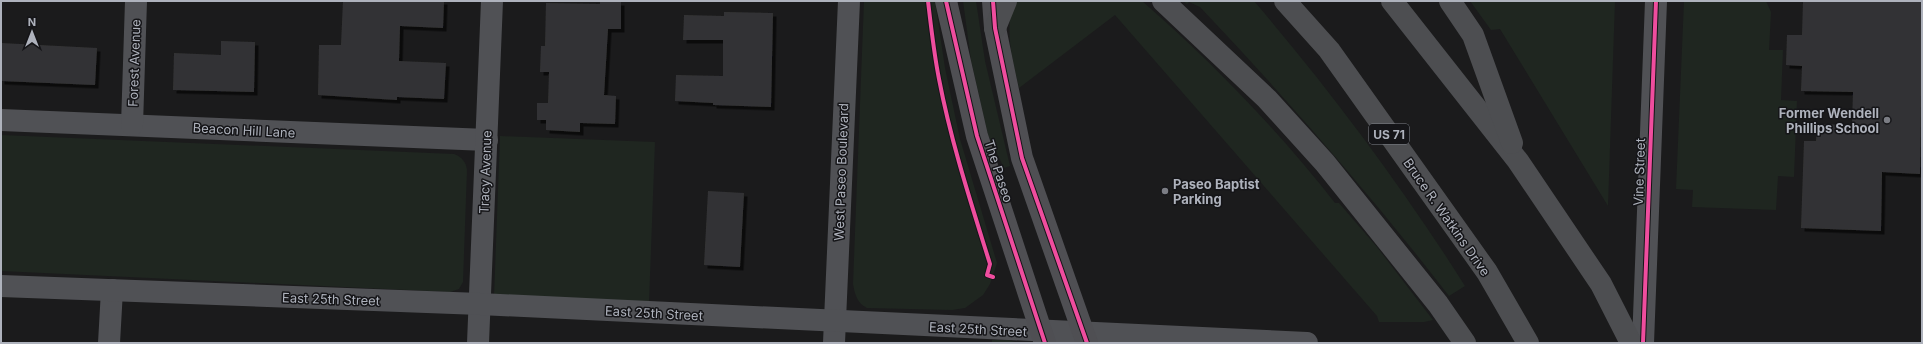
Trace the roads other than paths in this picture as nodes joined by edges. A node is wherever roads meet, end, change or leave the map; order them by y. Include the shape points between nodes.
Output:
1 (136, 1) edge
2 (492, 1) edge
3 (849, 1) edge
4 (946, 1) edge
5 (992, 1) edge
6 (1006, 1) edge
7 (1163, 1) edge
8 (1285, 1) edge
9 (1392, 1) edge
10 (1450, 1) edge
11 (1656, 1) edge
12 (995, 28) junction
13 (1, 120) edge
14 (132, 125) junction
15 (487, 140) junction
16 (1518, 161) junction
17 (1, 286) edge
18 (112, 290) junction
19 (480, 304) junction
20 (835, 322) junction
21 (1043, 337) edge
22 (1085, 338) edge
23 (1201, 340) edge
24 (109, 343) edge
25 (478, 343) edge
26 (834, 343) edge
27 (1307, 343) edge
28 (1465, 343) edge
29 (1528, 343) edge
30 (1631, 343) edge
31 (1643, 343) edge

1 - 14 street, Forest Avenue
2 - 15 street, Tracy Avenue
3 - 20 street, West Paseo Boulevard
4 - 21 main road, The Paseo via 977,136
5 - 12 main road, The Paseo
6 - 12 highway
7 - 28 highway via 1273,105 1325,163 1438,304
8 - 29 highway, Bruce R. Watkins Drive / US 71 via 1329,50 1487,272
9 - 16 highway
10 - 16 highway via 1473,35
11 - 31 street, Vine Street
12 - 22 main road, The Paseo via 1022,158
13 - 14 street, Beacon Hill Lane
14 - 15 street, Beacon Hill Lane
15 - 19 street, Tracy Avenue
16 - 30 highway via 1601,284
17 - 18 street, East 25th Street
18 - 19 street, East 25th Street
18 - 24 street
19 - 20 street, East 25th Street
19 - 25 street, Tracy Avenue
20 - 21 street, East 25th Street
20 - 26 street, West Paseo Boulevard
21 - 22 street, East 25th Street
22 - 23 street, East 25th Street
23 - 27 street, East 25th Street

